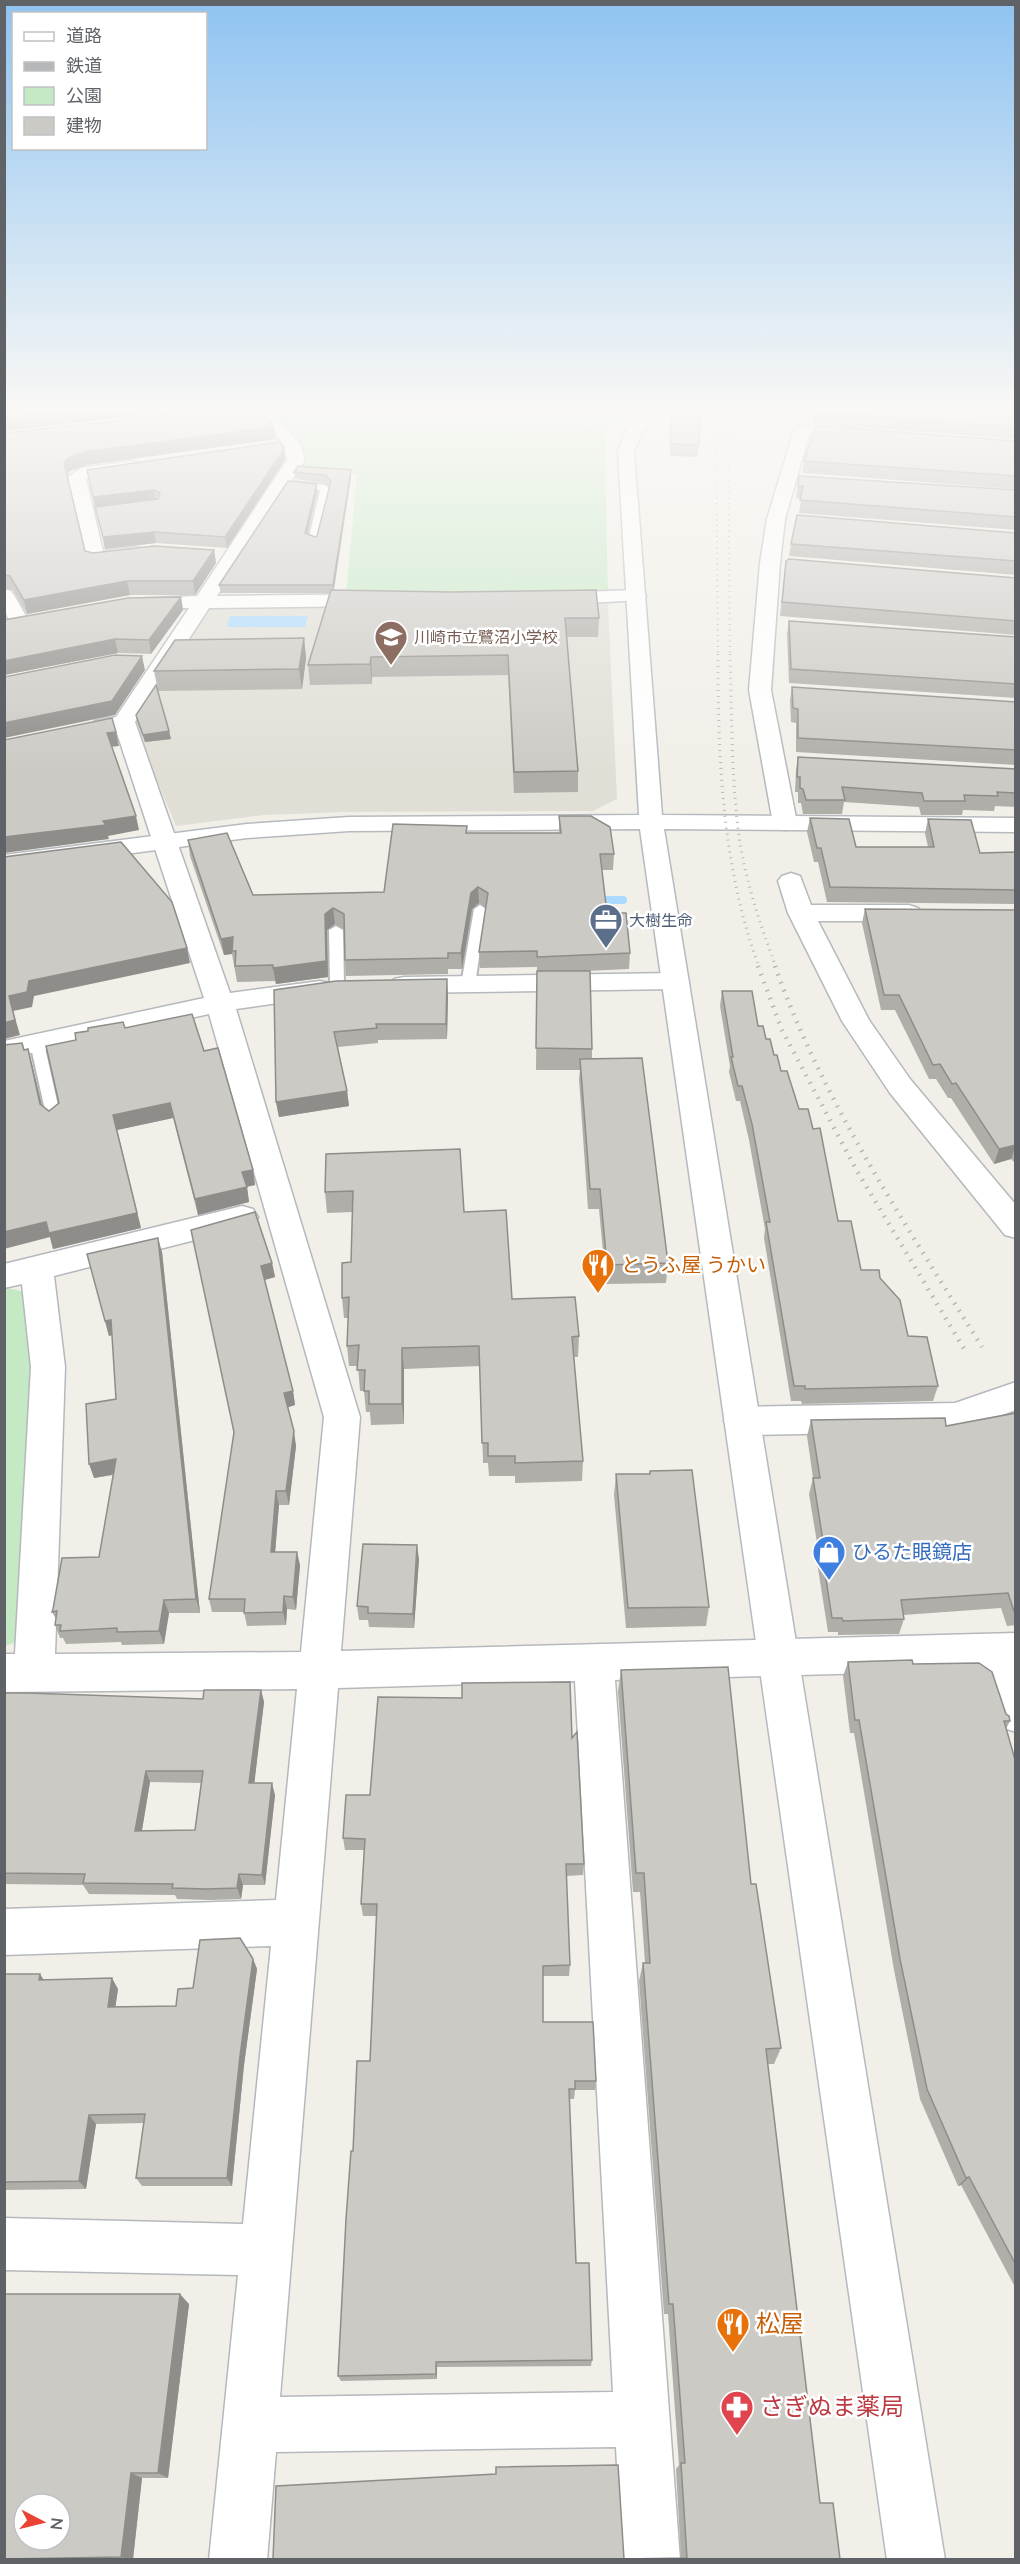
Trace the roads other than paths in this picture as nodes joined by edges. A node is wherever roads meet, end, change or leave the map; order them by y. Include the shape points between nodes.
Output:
1 (93, 533) edge
2 (248, 533) edge
3 (315, 533) edge
4 (632, 533) edge
5 (774, 533) edge
6 (313, 541) edge
7 (156, 551) edge
8 (211, 554) edge
9 (233, 556) junction
10 (770, 563) junction
11 (793, 565) edge
12 (4, 594) edge
13 (636, 596) junction
14 (528, 599) edge
15 (396, 600) edge
16 (205, 601) junction
17 (119, 605) edge
18 (42, 619) edge
19 (12, 624) edge
20 (764, 624) junction
21 (788, 626) edge
22 (140, 662) edge
23 (163, 662) junction
24 (760, 690) junction
25 (783, 691) dead end
26 (124, 722) junction
27 (80, 730) edge
28 (774, 759) junction
29 (797, 761) edge
30 (651, 822) junction
31 (785, 823) junction
32 (1016, 825) edge
33 (165, 842) junction
34 (4, 863) edge
35 (792, 881) dead end
36 (480, 909) edge
37 (801, 913) junction
38 (932, 914) edge
39 (336, 930) edge
40 (675, 981) junction
41 (468, 985) junction
42 (337, 986) junction
43 (220, 1003) junction
44 (37, 1043) junction
45 (4, 1050) edge
46 (54, 1119) edge
47 (279, 1208) junction
48 (1016, 1227) edge
49 (21, 1272) edge
50 (1016, 1396) edge
51 (742, 1421) junction
52 (1007, 1652) edge
53 (779, 1658) junction
54 (594, 1663) junction
55 (319, 1670) junction
56 (19, 1673) edge
57 (1016, 1713) edge
58 (296, 1922) junction
59 (4, 1932) edge
60 (4, 2244) edge
61 (266, 2250) junction
62 (643, 2419) junction
63 (250, 2425) junction
64 (238, 2559) edge
65 (651, 2559) edge
66 (916, 2559) edge

1 - 7 street via 95,558
2 - 9 street
3 - 6 lane
4 - 13 street
5 - 10 street
8 - 9 street
9 - 16 street
10 - 11 street
10 - 20 street
12 - 19 street
13 - 14 street
13 - 30 street
15 - 16 street
16 - 17 street
16 - 23 street
18 - 19 street
20 - 21 street
20 - 24 street
22 - 23 street
23 - 26 street
24 - 25 street
24 - 28 street
26 - 27 street
26 - 33 street
28 - 29 street
28 - 31 street
30 - 31 street
30 - 33 street via 349,824
30 - 40 street
31 - 32 street
33 - 34 street
33 - 43 street
35 - 37 street
36 - 41 lane
37 - 38 street
37 - 48 street via 867,1021 900,1086
39 - 42 lane
40 - 41 street
40 - 51 street
41 - 42 street
42 - 43 street
43 - 44 street
43 - 47 street
44 - 45 street
44 - 46 lane
47 - 49 street
47 - 55 street via 342,1416
49 - 56 street via 48,1367
50 - 51 street via 956,1417
51 - 53 street
52 - 53 street
52 - 57 street
53 - 54 street
53 - 66 street
54 - 55 street
54 - 62 street
55 - 56 street
55 - 58 street
58 - 59 street
58 - 61 street
60 - 61 street
61 - 63 street
62 - 63 street
62 - 65 street
63 - 64 street

